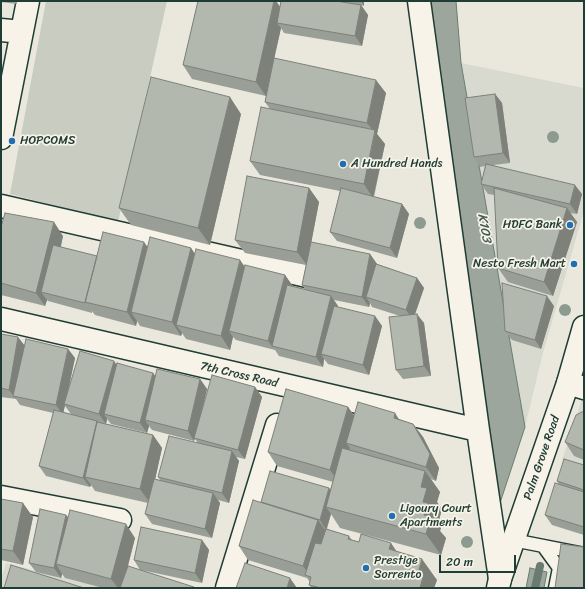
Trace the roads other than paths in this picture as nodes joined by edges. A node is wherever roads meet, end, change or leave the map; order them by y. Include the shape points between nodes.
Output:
1 (28, 1) edge
2 (420, 1) edge
3 (1, 30) edge
4 (22, 32) junction
5 (1, 138) edge
6 (1, 206) edge
7 (307, 276) edge
8 (1, 319) edge
9 (584, 327) edge
10 (576, 385) edge
11 (289, 386) junction
12 (478, 430) junction
13 (1, 497) edge
14 (120, 520) dead end
15 (513, 540) junction
16 (543, 546) junction
17 (584, 554) edge
18 (499, 583) edge
19 (227, 588) edge
20 (554, 588) edge

1 - 4 street
2 - 12 street
3 - 4 street
4 - 5 street
6 - 7 street
8 - 11 street, 7th Cross Road
9 - 10 street, Palm Grove Road
10 - 15 street, Palm Grove Road
11 - 12 street, 7th Cross Road
11 - 19 street
12 - 18 street
13 - 14 street
15 - 16 lane
15 - 18 street, Palm Grove Road
16 - 17 lane
16 - 20 lane via 558,568

